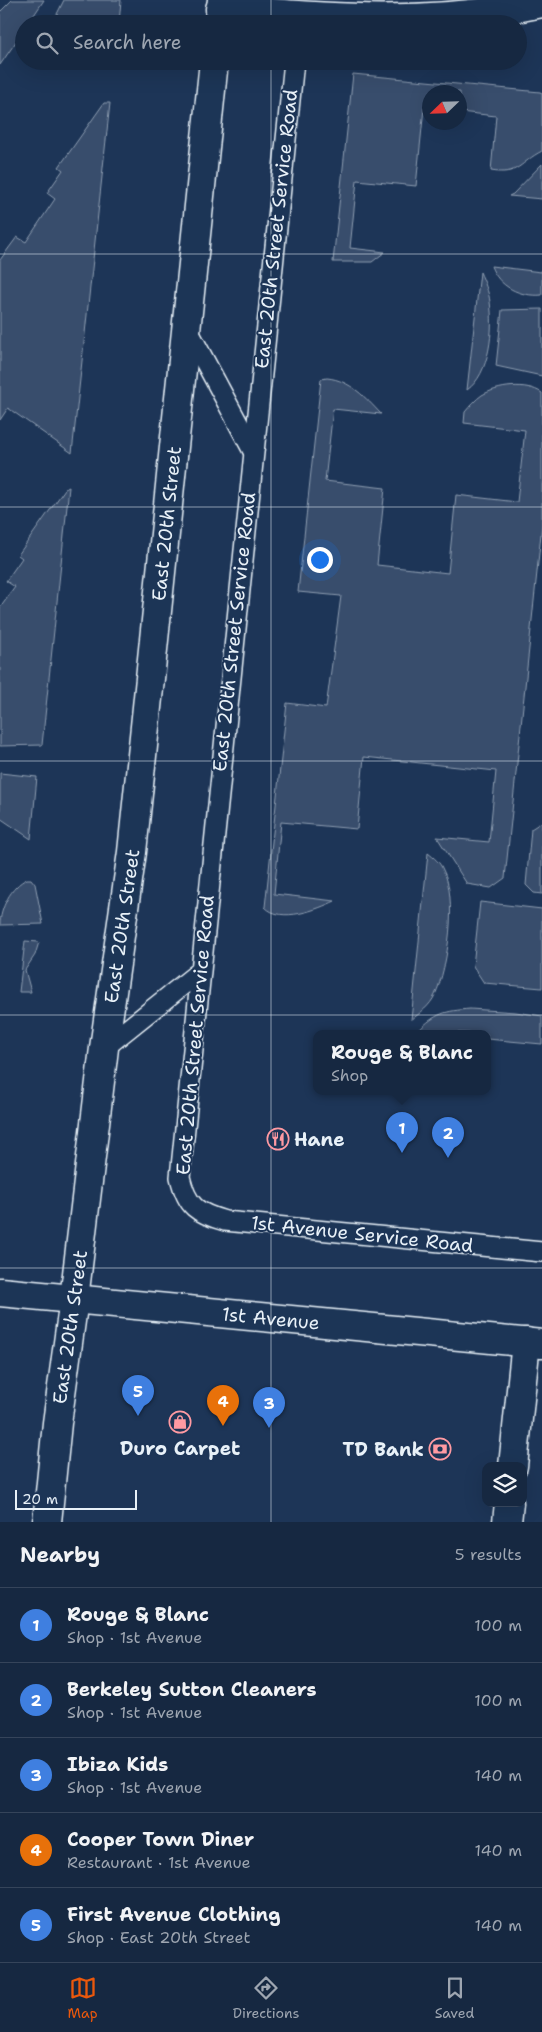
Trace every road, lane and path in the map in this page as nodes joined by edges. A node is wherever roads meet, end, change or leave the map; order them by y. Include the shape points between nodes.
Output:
1 (542, 3) edge
2 (220, 11) edge
3 (300, 13) edge
4 (332, 15) edge
5 (466, 15) edge
6 (213, 70) edge
7 (293, 70) edge
8 (187, 328) junction
9 (253, 451) junction
10 (199, 972) junction
11 (104, 1048) junction
12 (188, 1201) joint
13 (542, 1252) edge
14 (0, 1292) edge
15 (74, 1300) junction
16 (534, 1343) edge
17 (514, 1462) edge
18 (509, 1507) edge
19 (47, 1522) edge
20 (507, 1522) edge

1 - 5 street
2 - 3 street
3 - 4 street
6 - 8 street, East 20th Street
7 - 9 lane, East 20th Street Service Road
8 - 9 lane
8 - 11 street, East 20th Street via 132,852
9 - 10 lane, East 20th Street Service Road
10 - 11 lane
10 - 12 lane, East 20th Street Service Road via 180,1166
11 - 15 street, East 20th Street
12 - 13 lane, 1st Avenue Service Road via 207,1216 225,1221
14 - 15 street, 1st Avenue
15 - 16 street, 1st Avenue
15 - 19 street, East 20th Street via 56,1423
16 - 17 street
18 - 20 street

